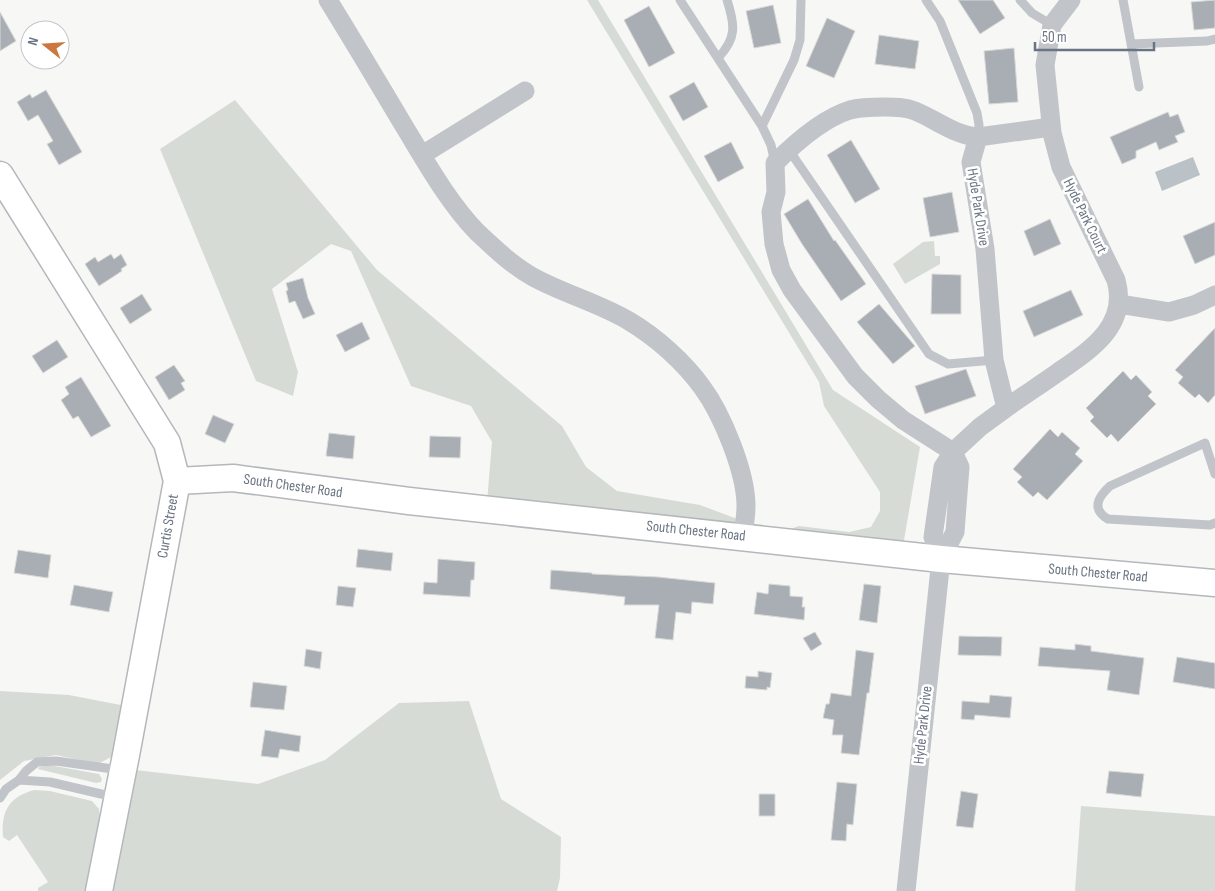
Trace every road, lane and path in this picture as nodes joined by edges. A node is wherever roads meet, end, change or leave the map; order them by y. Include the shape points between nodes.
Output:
1 (328, 0) edge
2 (680, 0) edge
3 (727, 0) edge
4 (801, 0) edge
5 (926, 0) edge
6 (1020, 0) edge
7 (1123, 0) edge
8 (1064, 3) edge
9 (1052, 25) junction
10 (1215, 39) edge
11 (1131, 44) junction
12 (718, 58) junction
13 (1139, 87) dead end
14 (525, 91) dead end
15 (762, 126) junction
16 (1051, 127) junction
17 (978, 136) junction
18 (789, 150) junction
19 (422, 155) junction
20 (775, 163) junction
21 (0, 175) edge
22 (1215, 295) edge
23 (1119, 304) junction
24 (994, 360) junction
25 (1006, 408) junction
26 (1215, 438) edge
27 (1205, 443) junction
28 (954, 452) junction
29 (1215, 474) edge
30 (177, 481) junction
31 (1215, 523) edge
32 (742, 536) junction
33 (941, 559) junction
34 (1215, 583) edge
35 (123, 770) junction
36 (19, 780) junction
37 (0, 798) edge
38 (118, 798) junction
39 (99, 891) edge
40 (906, 891) edge

1 - 19 street
2 - 12 lane
3 - 12 lane via 733,20 732,38
4 - 15 lane via 800,40 794,60
5 - 17 lane via 940,21 977,112
6 - 9 lane via 1032,13
7 - 11 lane
8 - 9 street
9 - 16 street, Hyde Park Court via 1045,65
10 - 11 lane
11 - 13 lane
12 - 15 lane
14 - 19 street
15 - 20 lane
16 - 17 street
16 - 23 street, Hyde Park Court via 1061,167 1116,280
17 - 18 street via 966,136 914,110 869,106 832,118
17 - 24 street, Hyde Park Drive via 971,162 985,249
18 - 20 street
18 - 24 lane via 929,354 948,364
19 - 32 street via 476,231 506,258 533,277 629,321 654,338 702,387 737,456 746,507
20 - 28 street via 776,192 771,212 774,244 781,270 792,290 855,376 903,420
21 - 30 street, Curtis Street via 167,443
22 - 23 street via 1169,312
23 - 25 street via 1116,316 1091,349
24 - 25 street, Hyde Park Drive
25 - 28 street, Hyde Park Drive
26 - 27 lane
27 - 29 lane
27 - 31 lane via 1110,486 1103,492 1097,509 1108,519
28 - 33 street, Hyde Park Drive via 943,467 933,536
30 - 32 street, South Chester Road via 233,478 400,500
30 - 35 street, Curtis Street
32 - 33 street, South Chester Road
33 - 34 street, South Chester Road
33 - 40 street, Hyde Park Drive
35 - 36 lane via 56,761 37,762
35 - 38 street, Curtis Street
36 - 37 lane
36 - 38 lane via 50,782
38 - 39 street, Curtis Street

